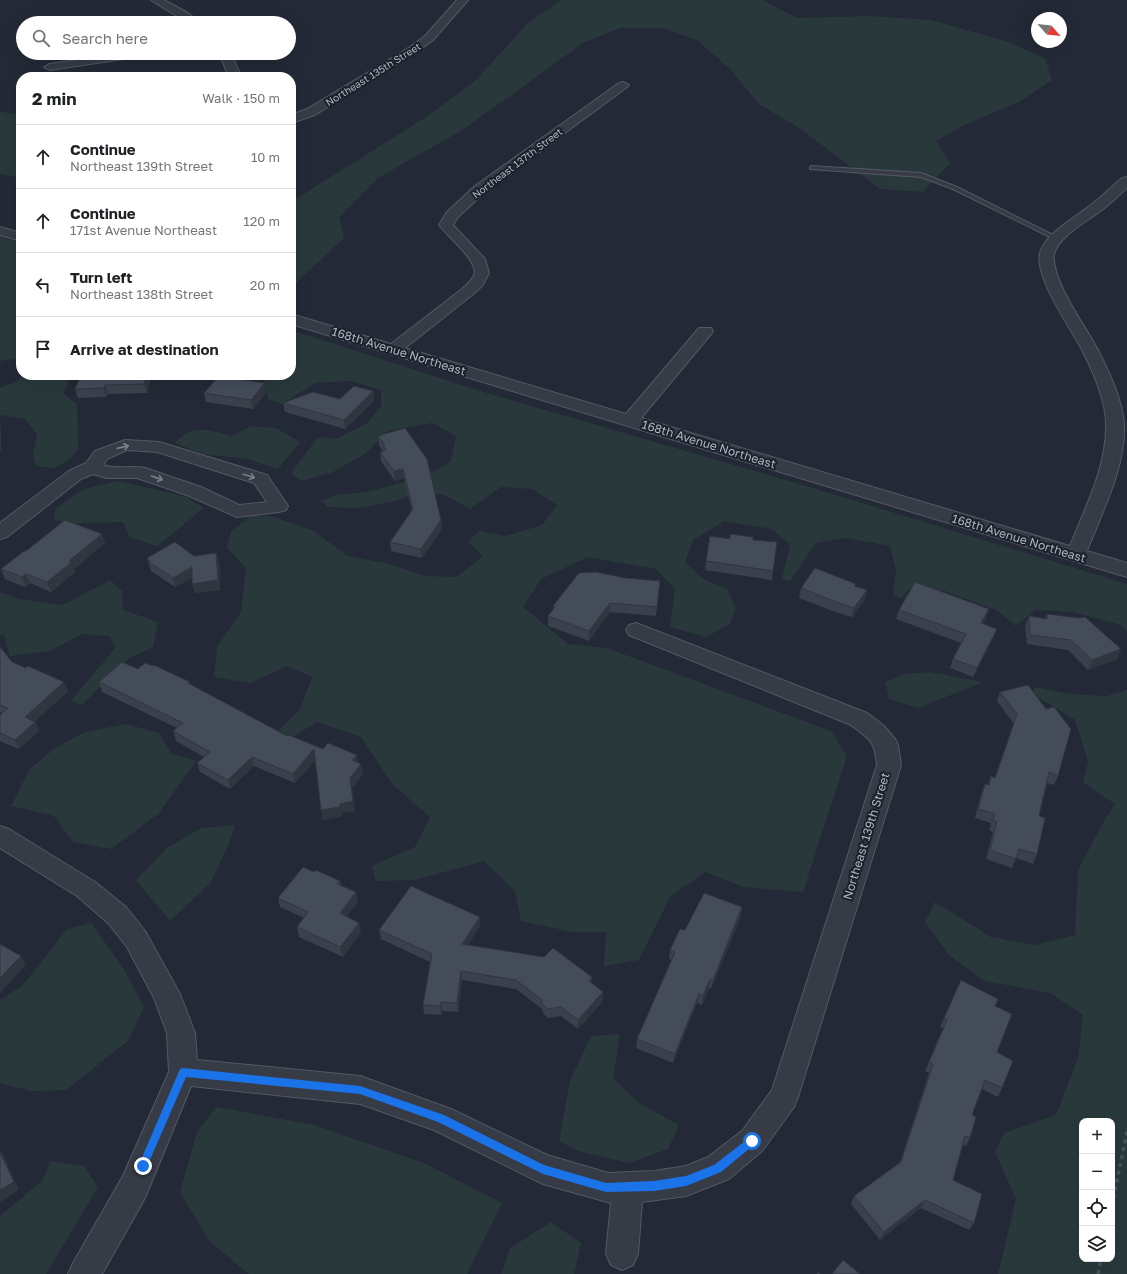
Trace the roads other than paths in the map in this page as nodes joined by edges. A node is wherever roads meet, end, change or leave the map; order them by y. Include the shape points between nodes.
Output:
1 (156, 0) edge
2 (464, 0) edge
3 (185, 16) edge
4 (96, 60) edge
5 (228, 60) edge
6 (50, 67) dead end
7 (233, 72) edge
8 (622, 85) dead end
9 (296, 117) edge
10 (812, 168) dead end
11 (1127, 181) edge
12 (0, 230) edge
13 (16, 235) edge
14 (1058, 239) junction
15 (296, 321) edge
16 (704, 331) dead end
17 (393, 350) junction
18 (630, 420) junction
19 (92, 467) junction
20 (0, 533) edge
21 (1076, 555) junction
22 (1127, 570) edge
23 (636, 630) dead end
24 (0, 836) edge
25 (183, 1072) junction
26 (628, 1187) junction
27 (622, 1254) dead end
28 (84, 1274) edge

1 - 3 street
2 - 9 street, Northeast 135th Street via 429,38 414,49 311,112
4 - 6 street
5 - 7 street
8 - 17 street, Northeast 137th Street via 480,189 452,215 446,226 480,262 482,273 467,292
10 - 14 lane via 921,175 932,178 949,184
11 - 14 street via 1062,232
12 - 13 street
14 - 21 street via 1047,253 1048,269 1060,297 1090,351 1116,423 1114,451
15 - 17 street, 168th Avenue Northeast
16 - 18 street
17 - 18 street, 168th Avenue Northeast
18 - 21 street, 168th Avenue Northeast
19 - 19 street via 107,473 139,472 194,491 238,511 279,506 261,479 159,447 125,445 101,455
19 - 20 street via 75,475
21 - 22 street, 168th Avenue Northeast
23 - 26 street, Northeast 139th Street via 859,719 875,731 887,745 889,765 784,1097 752,1141 718,1168 686,1181
24 - 25 street via 86,889 117,915 136,939 166,994 181,1033
25 - 26 street, Northeast 139th Street via 360,1090 441,1118 543,1169 606,1187
25 - 28 street via 134,1186
26 - 27 street

